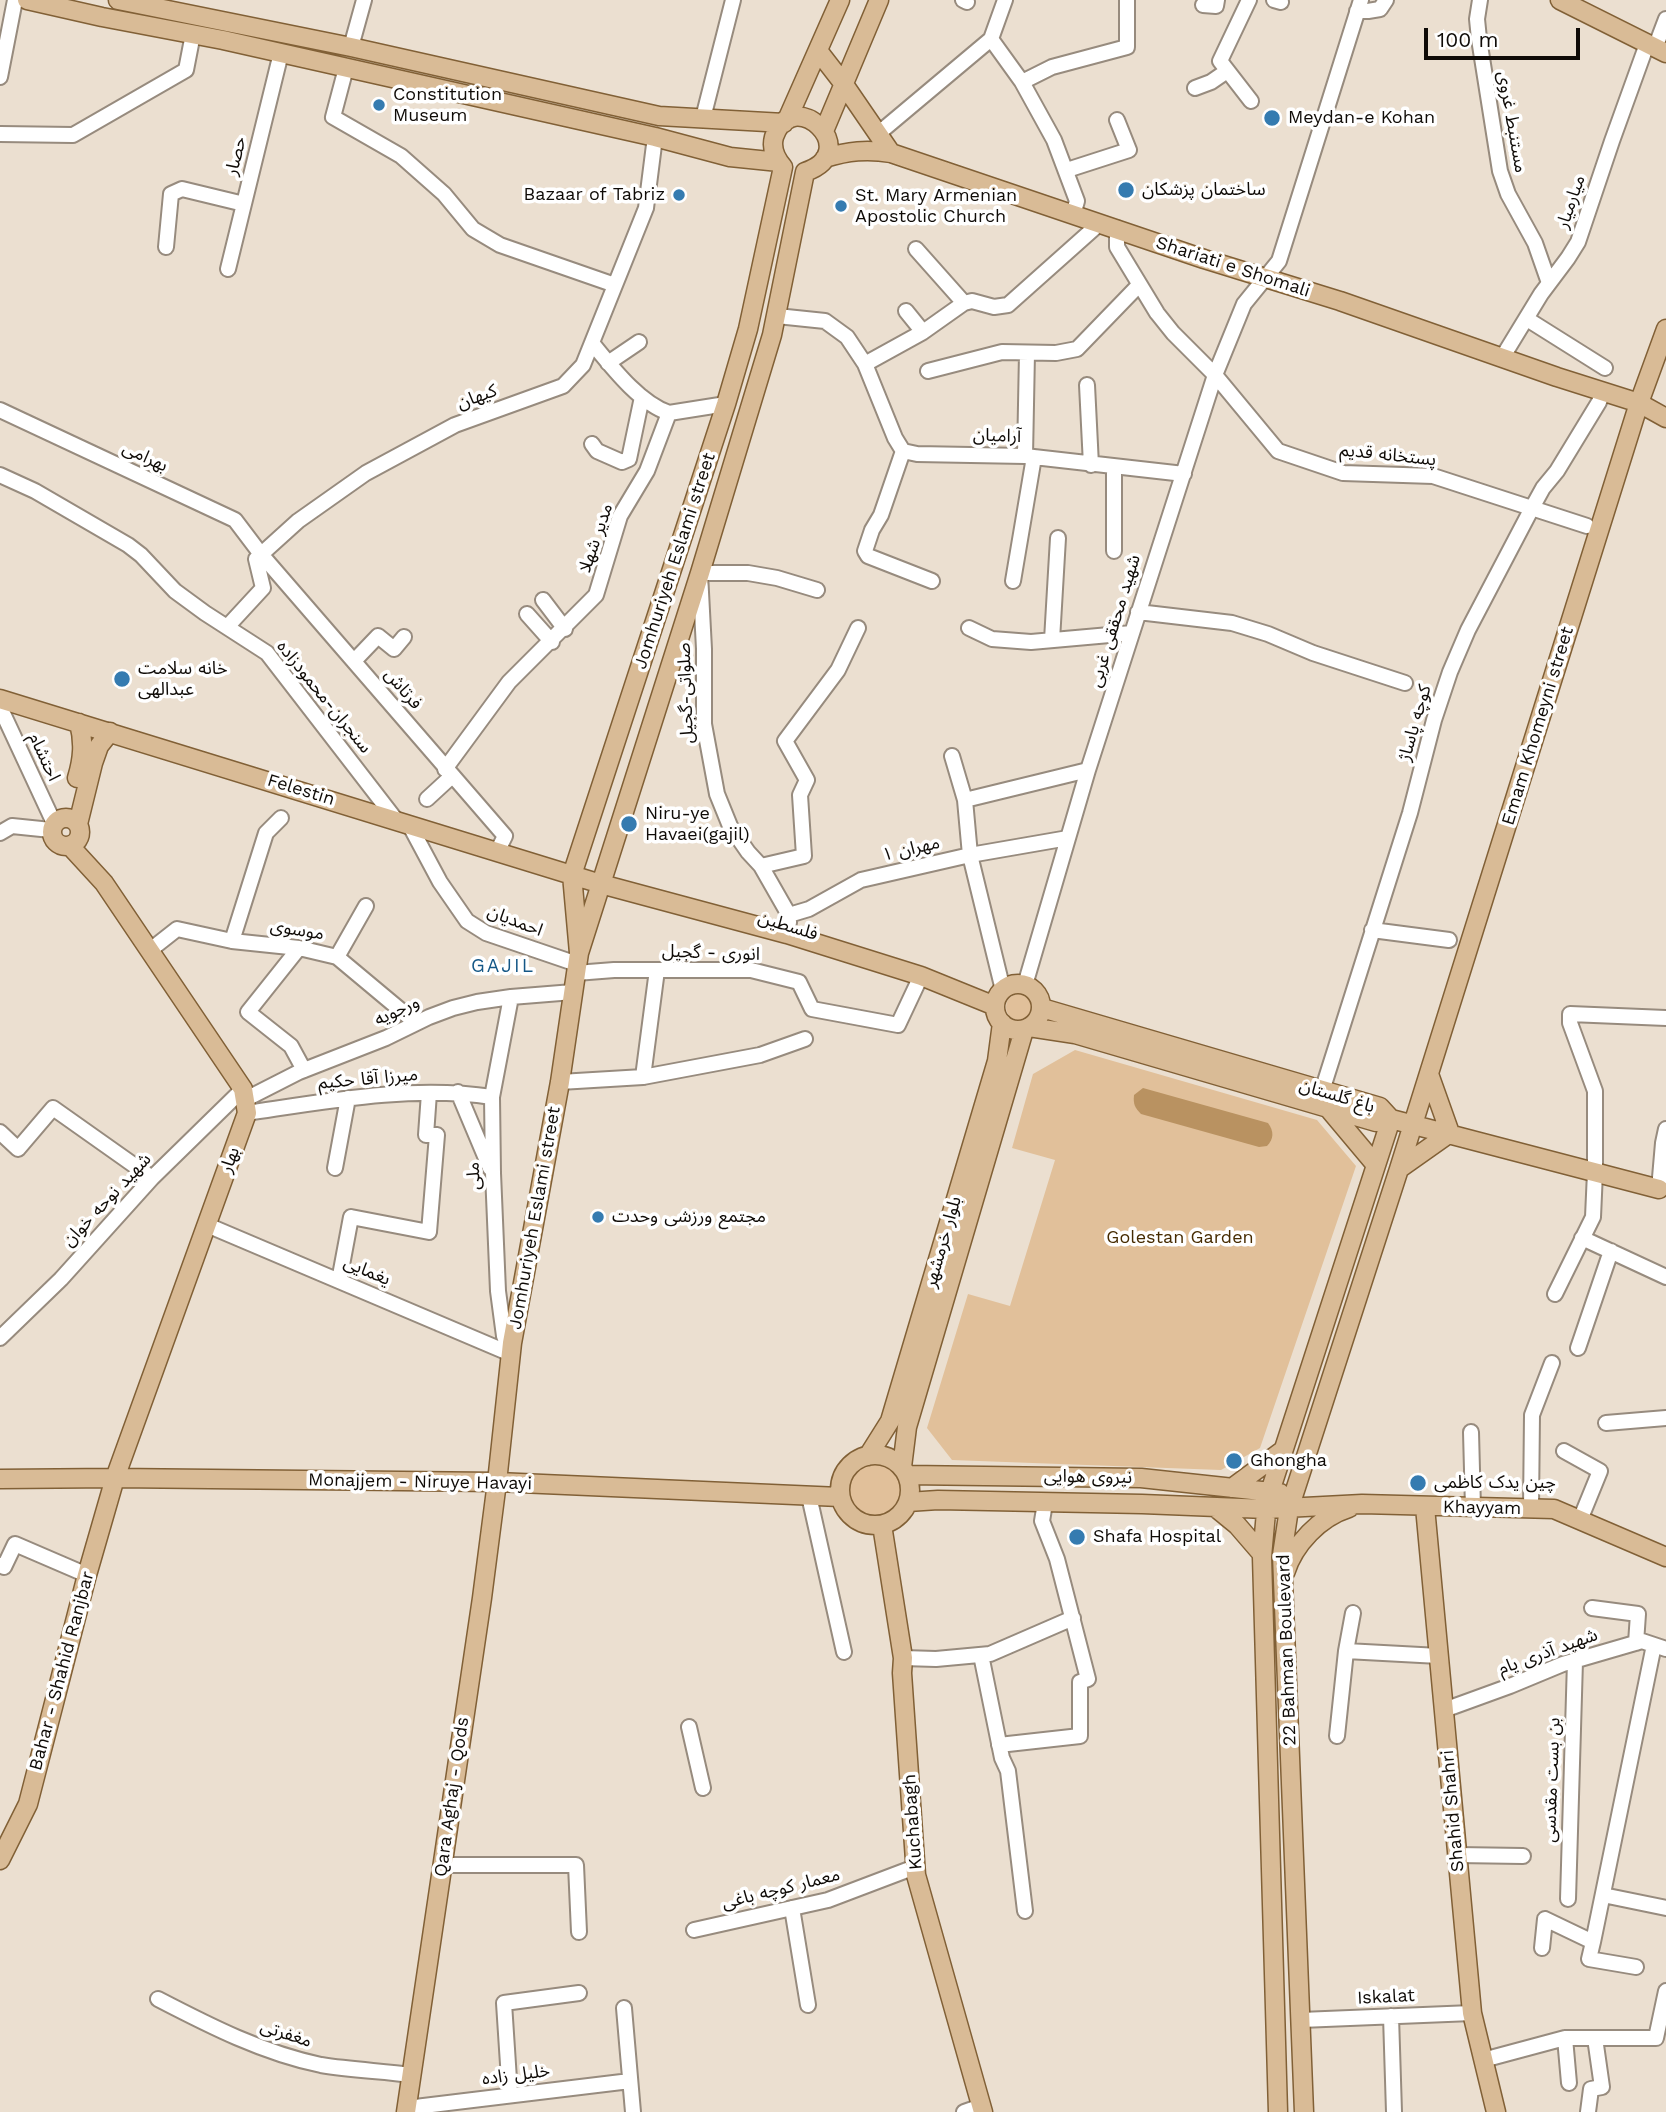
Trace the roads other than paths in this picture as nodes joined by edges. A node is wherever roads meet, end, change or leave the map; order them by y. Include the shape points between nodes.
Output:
1 (15, 0) edge
2 (27, 0) edge
3 (364, 0) edge
4 (733, 0) edge
5 (840, 0) edge
6 (878, 0) edge
7 (1005, 0) edge
8 (1127, 0) edge
9 (1249, 0) edge
10 (1386, 0) edge
11 (1480, 0) edge
12 (1561, 0) edge
13 (129, 1) edge
14 (1359, 5) edge
15 (1666, 19) edge
16 (193, 34) junction
17 (991, 39) junction
18 (351, 47) junction
19 (1656, 49) edge
20 (819, 52) junction
21 (281, 53) junction
22 (346, 68) junction
23 (1227, 71) junction
24 (0, 78) edge
25 (1022, 82) junction
26 (843, 83) junction
27 (1195, 88) dead end
28 (1251, 101) dead end
29 (683, 117) junction
30 (703, 118) junction
31 (1116, 120) dead end
32 (786, 121) junction
33 (824, 131) junction
34 (879, 133) junction
35 (0, 134) edge
36 (655, 137) junction
37 (674, 142) junction
38 (891, 153) junction
39 (825, 158) junction
40 (781, 164) junction
41 (1067, 170) junction
42 (244, 204) junction
43 (1073, 215) junction
44 (1109, 226) junction
45 (166, 247) dead end
46 (916, 249) dead end
47 (228, 269) dead end
48 (1266, 278) junction
49 (1549, 283) junction
50 (615, 285) junction
51 (1139, 285) junction
52 (964, 303) junction
53 (906, 311) dead end
54 (777, 316) junction
55 (1527, 319) junction
56 (1666, 328) edge
57 (923, 332) junction
58 (639, 342) dead end
59 (592, 343) junction
60 (1027, 353) junction
61 (1502, 358) junction
62 (608, 363) junction
63 (865, 364) junction
64 (1605, 368) dead end
65 (928, 371) dead end
66 (1215, 375) junction
67 (1087, 385) dead end
68 (1603, 391) junction
69 (642, 397) junction
70 (1639, 403) junction
71 (726, 404) junction
72 (751, 409) junction
73 (0, 410) edge
74 (668, 413) junction
75 (1666, 418) edge
76 (592, 444) dead end
77 (903, 450) junction
78 (1030, 457) junction
79 (1091, 465) junction
80 (1114, 467) junction
81 (1184, 474) junction
82 (0, 475) edge
83 (1532, 508) junction
84 (1587, 526) dead end
85 (1058, 538) dead end
86 (1114, 551) dead end
87 (260, 554) junction
88 (700, 573) junction
89 (932, 581) dead end
90 (1013, 581) dead end
91 (817, 590) dead end
92 (543, 600) dead end
93 (1138, 612) junction
94 (527, 614) dead end
95 (228, 628) junction
96 (858, 628) dead end
97 (969, 628) dead end
98 (565, 629) junction
99 (1132, 633) junction
100 (404, 637) dead end
101 (1052, 640) junction
102 (551, 642) junction
103 (355, 660) junction
104 (1405, 683) dead end
105 (0, 699) edge
106 (0, 707) edge
107 (79, 723) junction
108 (110, 732) junction
109 (952, 756) dead end
110 (1088, 770) junction
111 (448, 772) junction
112 (427, 799) dead end
113 (965, 800) junction
114 (281, 818) dead end
115 (403, 822) junction
116 (67, 829) junction
117 (0, 834) edge
118 (1068, 838) junction
119 (497, 852) junction
120 (970, 855) junction
121 (761, 866) junction
122 (574, 870) junction
123 (602, 880) junction
124 (366, 906) dead end
125 (788, 925) junction
126 (1373, 930) junction
127 (1449, 940) dead end
128 (232, 942) junction
129 (299, 947) junction
130 (149, 951) junction
131 (337, 957) junction
132 (577, 963) junction
133 (657, 970) junction
134 (921, 976) junction
135 (1025, 985) junction
136 (573, 992) junction
137 (511, 997) junction
138 (1000, 1004) junction
139 (1042, 1008) junction
140 (1666, 1018) edge
141 (416, 1023) junction
142 (1027, 1029) junction
143 (805, 1039) dead end
144 (304, 1070) junction
145 (1429, 1074) junction
146 (643, 1077) junction
147 (559, 1082) junction
148 (458, 1092) junction
149 (429, 1093) junction
150 (492, 1097) junction
151 (348, 1098) junction
152 (1325, 1099) junction
153 (245, 1101) junction
154 (1391, 1119) junction
155 (1413, 1125) junction
156 (1666, 1129) edge
157 (0, 1132) edge
158 (1450, 1133) junction
159 (1375, 1164) junction
160 (335, 1168) dead end
161 (1399, 1169) junction
162 (1595, 1172) junction
163 (493, 1173) junction
164 (152, 1178) junction
165 (1664, 1191) edge
166 (965, 1199) junction
167 (207, 1224) junction
168 (1583, 1238) junction
169 (1611, 1251) junction
170 (1666, 1278) edge
171 (339, 1280) junction
172 (1555, 1294) dead end
173 (0, 1338) edge
174 (1578, 1348) dead end
175 (510, 1354) junction
176 (1552, 1363) dead end
177 (1666, 1418) edge
178 (1606, 1423) dead end
179 (1471, 1432) dead end
180 (1282, 1451) junction
181 (1564, 1451) dead end
182 (868, 1456) junction
183 (904, 1471) junction
184 (115, 1478) junction
185 (0, 1479) edge
186 (497, 1482) junction
187 (1233, 1488) junction
188 (809, 1496) junction
189 (840, 1497) junction
190 (1267, 1500) junction
191 (908, 1502) junction
192 (1291, 1502) junction
193 (1045, 1503) junction
194 (1362, 1504) junction
195 (1215, 1507) junction
196 (1424, 1507) junction
197 (1473, 1508) junction
198 (1531, 1508) junction
199 (1580, 1520) junction
200 (882, 1525) junction
201 (1262, 1554) junction
202 (1666, 1557) edge
203 (0, 1566) edge
204 (87, 1575) junction
205 (1283, 1579) junction
206 (1592, 1608) dead end
207 (1353, 1613) dead end
208 (1073, 1618) junction
209 (1636, 1643) junction
210 (1660, 1647) edge
211 (1346, 1651) junction
212 (844, 1652) dead end
213 (981, 1655) junction
214 (1439, 1656) junction
215 (903, 1658) junction
216 (1575, 1661) junction
217 (1444, 1710) junction
218 (689, 1727) dead end
219 (1336, 1736) dead end
220 (999, 1745) junction
221 (703, 1788) dead end
222 (1457, 1855) junction
223 (1523, 1856) dead end
224 (0, 1860) edge
225 (443, 1864) junction
226 (915, 1867) junction
227 (1603, 1895) junction
228 (1568, 1899) dead end
229 (792, 1908) junction
230 (1666, 1908) edge
231 (1025, 1911) dead end
232 (694, 1930) dead end
233 (579, 1932) dead end
234 (1593, 1942) junction
235 (1542, 1948) dead end
236 (1636, 1967) dead end
237 (1666, 1991) edge
238 (579, 1993) dead end
239 (158, 1999) dead end
240 (808, 2005) dead end
241 (624, 2008) dead end
242 (1472, 2013) junction
243 (1391, 2016) junction
244 (1301, 2020) junction
245 (1565, 2038) junction
246 (1595, 2038) junction
247 (1483, 2060) junction
248 (412, 2074) junction
249 (630, 2081) junction
250 (1569, 2083) dead end
251 (510, 2095) junction
252 (407, 2110) edge
253 (976, 2110) edge
254 (633, 2112) edge
255 (1278, 2112) edge
256 (1304, 2112) edge
257 (1394, 2112) edge
258 (1496, 2112) edge
259 (1588, 2112) edge

1 - 24 street
2 - 16 main road
3 - 18 street
4 - 30 street
5 - 20 main road
6 - 26 main road
7 - 17 street
8 - 25 street via 1128,47 1052,67
9 - 23 street via 1220,61
10 - 14 street via 1380,9 1368,11
11 - 49 street, مستنبط غروی via 1479,39 1500,171
12 - 19 main road
13 - 18 main road
14 - 48 street, شهید محققی غربی via 1279,261
15 - 19 street, میارمیار
16 - 21 main road
16 - 35 street via 186,70 73,135
17 - 25 street
17 - 34 street
18 - 22 main road
18 - 29 main road via 659,116
19 - 49 street, میارمیار via 1612,141 1578,242
20 - 26 main road
20 - 32 main road
21 - 22 main road
21 - 42 street, حصار
22 - 36 main road
22 - 50 street via 333,117 401,156 473,229 500,245
23 - 27 street
23 - 28 street
25 - 41 street
26 - 33 main road
26 - 34 main road
29 - 30 main road
29 - 37 main road via 685,130
30 - 32 main road
31 - 41 street via 1129,150
32 - 33 main road via 804,117
32 - 40 main road, Jomhuriyeh Eslami street via 773,141
33 - 39 main road via 828,139
34 - 38 main road
36 - 37 main road
36 - 50 street, کیهان via 646,208
37 - 40 main road
38 - 39 main road, Shariati e Shomali via 863,150
38 - 43 main road, Shariati e Shomali
39 - 54 main road, Jomhuriyeh Eslami street via 805,172
40 - 71 main road, Jomhuriyeh Eslami street via 748,329
41 - 43 street via 1077,201
42 - 45 street via 182,189 171,194
42 - 47 street, حصار
43 - 44 main road, Shariati e Shomali
44 - 48 main road, Shariati e Shomali
44 - 51 street, پستخانه قدیم
44 - 52 street via 1008,305
46 - 52 street
48 - 61 main road, Shariati e Shomali
48 - 66 street, شهید محققی غربی via 1244,304
49 - 55 street, میارمیار
50 - 59 street, کیهان
51 - 60 street via 1077,349
51 - 66 street, پستخانه قدیم via 1173,333
52 - 57 street
53 - 57 street
54 - 63 street via 831,324 848,337
54 - 72 main road, Jomhuriyeh Eslami street
55 - 61 street, میارمیار
55 - 64 street
56 - 70 main road, Emam Khomeyni street
57 - 63 street
58 - 62 street
59 - 62 street
59 - 87 street, کیهان via 583,365 563,386 455,425 366,473
60 - 65 street via 1002,352
60 - 78 street
61 - 68 main road, Shariati e Shomali
62 - 69 street
63 - 77 street
66 - 81 street, شهید محققی غربی
66 - 83 street, پستخانه قدیم via 1278,451 1343,473 1433,476
67 - 79 street
68 - 70 main road, Shariati e Shomali
68 - 83 street, کوچه پاساژ
69 - 74 street
69 - 76 street via 629,459 622,462
70 - 75 main road, Shariati e Shomali
70 - 145 main road, Emam Khomeyni street
71 - 72 main road
71 - 74 street
71 - 122 main road, Jomhuriyeh Eslami street
72 - 88 main road, Jomhuriyeh Eslami street
73 - 87 street, بهرامی via 235,520
74 - 98 street, مدیر شهلا via 647,471 620,516 597,595
77 - 78 street, آرامیان
77 - 89 street via 865,551
78 - 79 street, آرامیان
78 - 90 street
79 - 80 street, آرامیان
80 - 81 street, آرامیان
80 - 86 street
81 - 93 street, شهید محققی غربی
82 - 95 street, سنجران-محمودزاده via 128,545 174,591
83 - 84 street, پستخانه قدیم
83 - 126 street, کوچه پاساژ via 1450,672
85 - 101 street
87 - 95 street via 256,559 263,587
87 - 103 street, فرتاش
88 - 91 street via 760,575
88 - 121 street, صلواتی-گجیل via 704,724 711,769 730,826
88 - 123 main road, Jomhuriyeh Eslami street
92 - 98 street
93 - 99 street, شهید محققی غربی
93 - 104 street via 1232,623
94 - 102 street
95 - 115 street, سنجران-محمودزاده via 267,653
96 - 121 street via 838,670 785,741 807,780 800,795 804,856
97 - 101 street via 992,639
98 - 102 street, مدیر شهلا
99 - 101 street
99 - 110 street, شهید محققی غربی
100 - 103 street via 394,649 378,636
102 - 111 street, مدیر شهلا via 509,682
103 - 111 street, فرتاش
105 - 107 main road, Felestin
106 - 116 street, احتشام
107 - 108 main road, Felestin
107 - 116 main road via 82,761
108 - 115 main road, Felestin
108 - 116 main road via 99,746
109 - 113 street
110 - 113 street
110 - 118 street, شهید محققی غربی
111 - 112 street, مدیر شهلا
111 - 119 street, فرتاش via 505,836
113 - 120 street
114 - 128 street via 266,833
115 - 119 main road, Felestin
115 - 132 street, احمدیان via 467,921 486,933
116 - 117 street via 12,826
116 - 130 main road
118 - 120 street, مهران ۱
118 - 135 street, شهید محققی غربی
119 - 122 main road, Felestin
120 - 125 street, مهران ۱ via 862,880
120 - 138 street
121 - 125 street, صلواتی-گجیل
122 - 123 main road, Felestin
122 - 132 main road, Jomhuriyeh Eslami street
123 - 125 main road, فلسطین
123 - 132 main road, Jomhuriyeh Eslami street
124 - 131 street
125 - 134 main road, فلسطین
125 - 138 main road, فلسطین
126 - 127 street
126 - 152 street, کوچه پاساژ
128 - 129 street, موسوی
128 - 130 street, موسوی via 177,929
129 - 131 street, موسوی
129 - 144 street via 248,1012 291,1046
130 - 153 main road
131 - 141 street, موسوی
132 - 133 street, انوری - گجیل
132 - 136 main road, Jomhuriyeh Eslami street
133 - 134 street, انوری - گجیل via 751,970 799,982 813,1009 898,1025
133 - 146 street
134 - 138 main road, فلسطین
135 - 138 main road via 1013,984
135 - 139 main road via 1035,991
136 - 137 street, ورجویه
136 - 147 main road, Jomhuriyeh Eslami street
137 - 141 street, ورجویه via 453,1008
137 - 150 street, ملی
138 - 142 main road via 1012,1029
138 - 166 main road, بلوار خرمشهر via 997,1061
139 - 142 main road
139 - 152 main road, باغ گلستان
140 - 162 street via 1570,1014 1595,1091
141 - 144 street, ورجویه
142 - 152 main road, باغ گلستان via 1075,1034
142 - 166 main road, بلوار خرمشهر
143 - 146 street via 760,1055
144 - 153 street, ورجویه
145 - 155 main road, Emam Khomeyni street
145 - 158 main road
146 - 147 street
147 - 175 main road, Jomhuriyeh Eslami street
148 - 149 street, میرزا آقا حکیم
148 - 150 street, میرزا آقا حکیم
148 - 163 street
149 - 151 street, میرزا آقا حکیم
149 - 171 street via 426,1135 437,1135 429,1231 351,1217
150 - 163 street, ملی
151 - 153 street, میرزا آقا حکیم
151 - 160 street
152 - 154 main road, باغ گلستان via 1376,1122
152 - 159 main road
153 - 164 street, شهید نوحه خوان
153 - 167 main road, بهار
154 - 155 main road, باغ گلستان
154 - 159 main road, 22 Bahman Boulevard
155 - 158 main road, باغ گلستان
155 - 161 main road, 22 Bahman Boulevard
156 - 165 street
157 - 164 street via 18,1149 53,1108
158 - 161 main road
158 - 162 main road, باغ گلستان
159 - 180 main road, 22 Bahman Boulevard
161 - 192 main road, 22 Bahman Boulevard
162 - 165 main road, باغ گلستان
162 - 168 street via 1593,1217
163 - 175 street, ملی via 498,1291
164 - 173 street, شهید نوحه خوان via 61,1279
166 - 182 main road, بلوار خرمشهر via 890,1421
166 - 183 main road, بلوار خرمشهر via 907,1427
167 - 171 street, یغمایی
167 - 184 main road, بهار
168 - 169 street
168 - 172 street
169 - 170 street
169 - 174 street
171 - 175 street, یغمایی
175 - 186 main road, Jomhuriyeh Eslami street
176 - 198 street via 1532,1415
177 - 178 street
179 - 197 street
180 - 187 main road
180 - 190 main road, 22 Bahman Boulevard
181 - 199 street via 1600,1471
182 - 183 main road via 886,1457
182 - 189 main road via 846,1471
183 - 187 main road, نیروی هوایی via 1141,1478
183 - 191 main road via 910,1484
184 - 185 main road, Monajjem - Niruye Havayi
184 - 186 main road, Monajjem - Niruye Havayi
184 - 204 main road, Bahar - Shahid Ranjbar
186 - 188 main road, Monajjem - Niruye Havayi
186 - 225 main road, Qara Aghaj - Qods
187 - 190 main road, نیروی هوایی
188 - 189 main road, Monajjem - Niruye Havayi
188 - 212 street
189 - 200 main road via 855,1520
190 - 192 main road, Khayyam
190 - 195 main road, نیروی هوایی
190 - 201 main road, 22 Bahman Boulevard
191 - 193 main road, نیروی هوایی
191 - 200 main road via 898,1517
192 - 194 main road, Khayyam
192 - 205 main road, 22 Bahman Boulevard
193 - 195 main road, نیروی هوایی
193 - 208 street via 1042,1521
194 - 196 main road, Khayyam
194 - 205 main road via 1318,1525 1292,1557
195 - 201 main road
196 - 197 main road, Khayyam
196 - 214 main road, Shahid Shahri
197 - 198 main road, Khayyam
198 - 199 main road, Khayyam via 1554,1509
199 - 202 main road, Khayyam
200 - 215 main road, Kuchabagh
201 - 255 main road, 22 Bahman Boulevard
203 - 204 street via 4,1567 15,1544
204 - 224 main road, Bahar - Shahid Ranjbar via 27,1804
205 - 244 main road, 22 Bahman Boulevard
206 - 209 street via 1639,1614
207 - 211 street
208 - 213 street
208 - 220 street via 1088,1679 1080,1682 1080,1736
209 - 210 street, شهید آذری یام
209 - 216 street, شهید آذری یام
210 - 227 street
211 - 214 street
211 - 219 street
213 - 215 street
213 - 220 street
214 - 217 main road, Shahid Shahri
215 - 226 main road, Kuchabagh
216 - 217 street, شهید آذری یام
216 - 228 street, بن بست مقدسی
217 - 222 main road, Shahid Shahri
218 - 221 street
220 - 231 street via 1008,1771
222 - 223 street
222 - 242 main road, Shahid Shahri
225 - 233 street via 576,1865
225 - 248 main road, Qara Aghaj - Qods
226 - 229 street, معمار کوچه باغی via 828,1900
226 - 253 main road, Kuchabagh
227 - 230 street
227 - 234 street
229 - 232 street, معمار کوچه باغی
229 - 240 street
234 - 235 street via 1545,1919
234 - 236 street via 1590,1959
237 - 246 street via 1656,2038
238 - 251 street via 504,2003
239 - 248 street, مغفرتی via 264,2049 322,2065
241 - 249 street
242 - 243 street, Iskalat
242 - 247 main road, Shahid Shahri
243 - 244 street, Iskalat
243 - 257 street
244 - 256 main road, 22 Bahman Boulevard
245 - 246 street
245 - 247 street
245 - 250 street
246 - 259 street via 1602,2087 1591,2089
247 - 258 main road, Shahid Shahri
248 - 252 main road, Qara Aghaj - Qods
249 - 251 street, خلیل زاده
249 - 254 street
251 - 252 street, خلیل زاده

